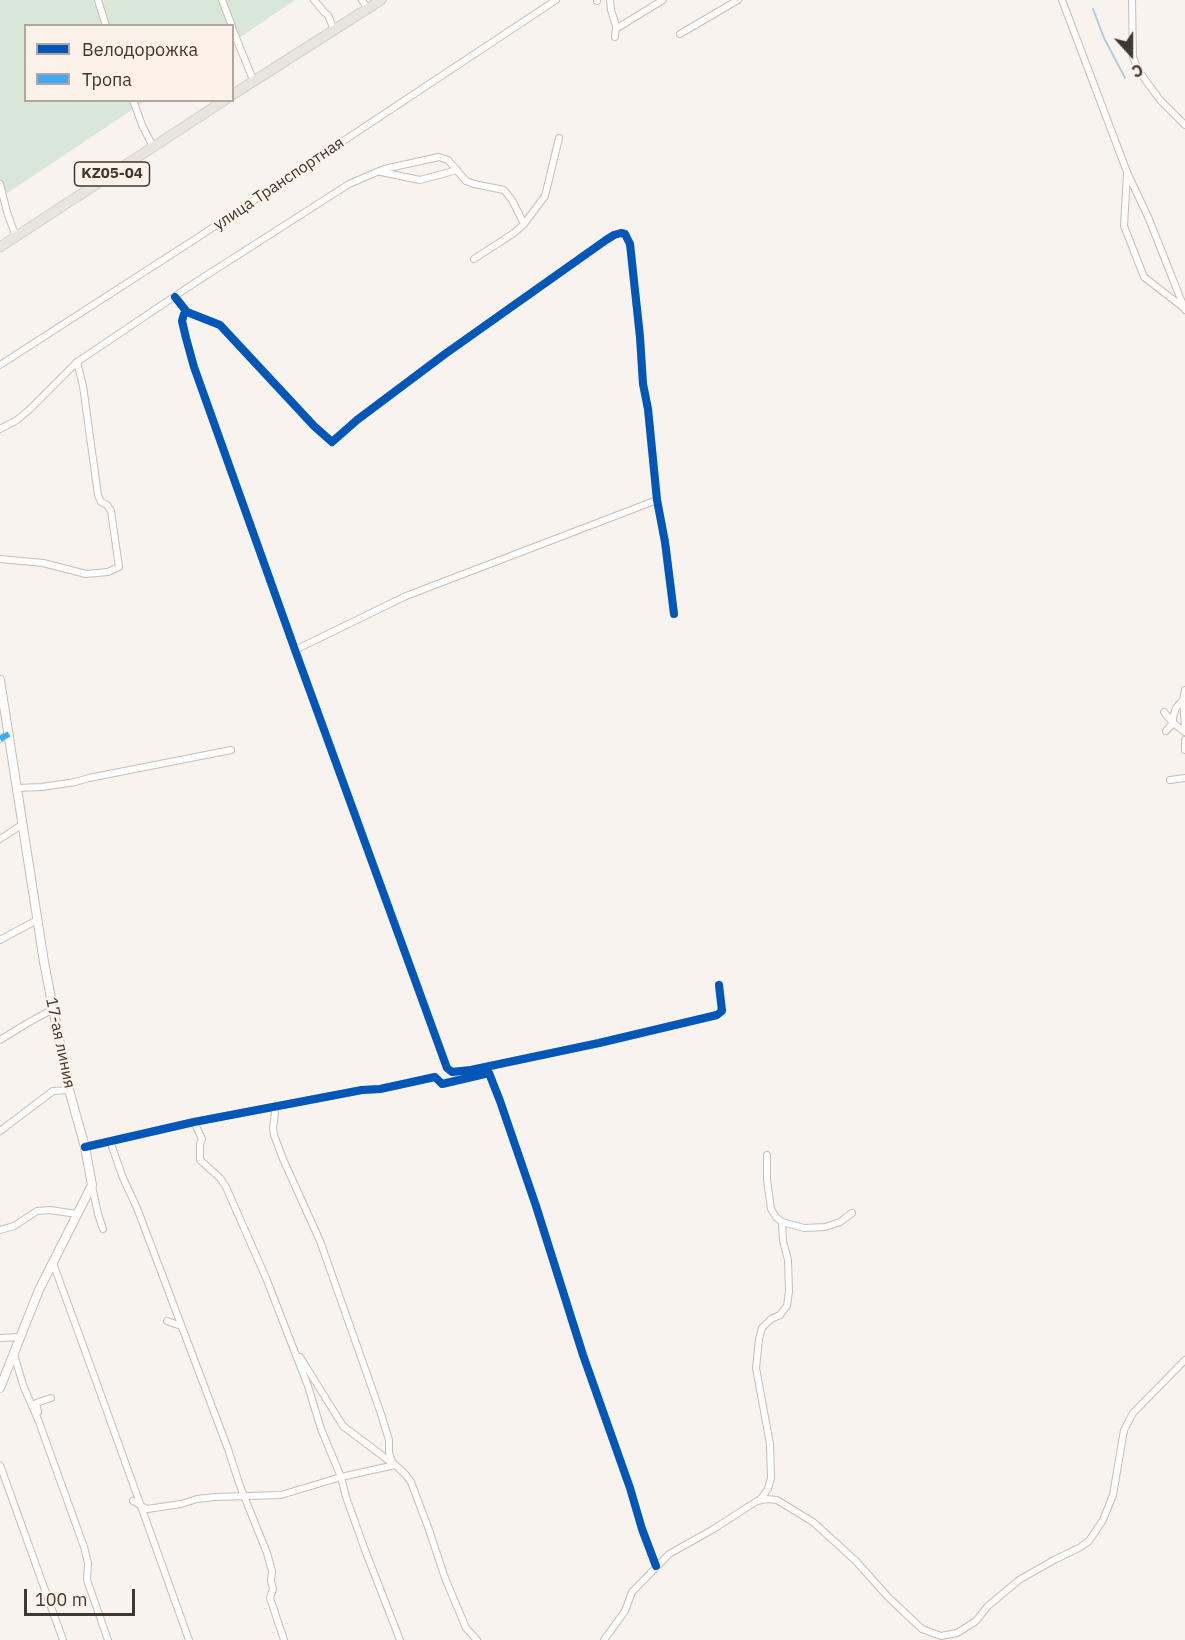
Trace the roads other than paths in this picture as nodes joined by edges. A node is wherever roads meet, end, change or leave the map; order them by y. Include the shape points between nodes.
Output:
1 (98, 0) edge
2 (222, 0) edge
3 (314, 0) edge
4 (362, 0) edge
5 (381, 0) edge
6 (556, 0) edge
7 (610, 0) edge
8 (663, 0) edge
9 (738, 0) edge
10 (1062, 0) edge
11 (1132, 0) edge
12 (368, 9) junction
13 (105, 24) edge
14 (231, 24) edge
15 (616, 26) junction
16 (334, 30) junction
17 (234, 32) edge
18 (680, 34) dead end
19 (615, 36) dead end
20 (254, 81) junction
21 (234, 94) edge
22 (134, 102) edge
23 (222, 102) edge
24 (1185, 125) edge
25 (558, 138) dead end
26 (153, 147) junction
27 (457, 170) junction
28 (378, 172) junction
29 (1127, 172) junction
30 (0, 184) edge
31 (524, 224) junction
32 (16, 237) junction
33 (0, 247) edge
34 (474, 259) dead end
35 (175, 297) junction
36 (1185, 309) edge
37 (187, 312) junction
38 (77, 362) junction
39 (0, 365) edge
40 (0, 429) edge
41 (657, 500) junction
42 (0, 559) edge
43 (674, 614) dead end
44 (295, 650) junction
45 (0, 680) edge
46 (1185, 690) edge
47 (1183, 700) junction
48 (1164, 712) dead end
49 (1173, 723) junction
50 (1166, 730) dead end
51 (1185, 730) edge
52 (9, 734) junction
53 (0, 739) edge
54 (1185, 740) edge
55 (231, 750) dead end
56 (1185, 750) edge
57 (1185, 778) edge
58 (1170, 780) dead end
59 (17, 788) junction
60 (22, 824) junction
61 (0, 839) edge
62 (37, 920) junction
63 (0, 940) edge
64 (719, 985) dead end
65 (52, 1009) junction
66 (0, 1040) edge
67 (69, 1090) junction
68 (274, 1107) junction
69 (194, 1122) junction
70 (0, 1131) edge
71 (110, 1141) junction
72 (85, 1147) junction
73 (767, 1155) dead end
74 (92, 1185) junction
75 (852, 1213) dead end
76 (77, 1214) junction
77 (782, 1222) junction
78 (103, 1229) dead end
79 (0, 1230) edge
80 (52, 1263) junction
81 (167, 1321) dead end
82 (181, 1326) junction
83 (21, 1337) junction
84 (0, 1338) edge
85 (294, 1348) junction
86 (14, 1354) junction
87 (1185, 1360) edge
88 (0, 1388) edge
89 (51, 1398) dead end
90 (39, 1422) junction
91 (0, 1465) edge
92 (395, 1465) junction
93 (341, 1477) junction
94 (0, 1480) edge
95 (8, 1487) junction
96 (245, 1497) junction
97 (760, 1500) junction
98 (133, 1501) dead end
99 (141, 1506) junction
100 (656, 1566) junction
101 (63, 1640) edge
102 (108, 1640) edge
103 (189, 1640) edge
104 (284, 1640) edge
105 (400, 1640) edge
106 (477, 1640) edge
107 (604, 1640) edge

1 - 13 street
2 - 14 street
3 - 16 street via 328,15
4 - 12 street
5 - 12 main road
6 - 39 street, улица Транспортная
7 - 15 street
8 - 15 street
9 - 18 street
10 - 29 street
11 - 24 street via 1138,70
12 - 16 main road
15 - 19 street
16 - 20 main road
17 - 20 street
20 - 21 main road
22 - 26 street
23 - 26 main road, KZ05-04
25 - 31 street via 545,196
26 - 32 main road, KZ05-04
27 - 28 street via 420,180
27 - 28 street via 439,157
27 - 31 street via 470,183 504,190
28 - 35 street via 349,184
29 - 36 street
29 - 36 street via 1124,226 1144,277
30 - 32 street
31 - 34 street
32 - 33 main road, KZ05-04
35 - 37 street
35 - 38 street
37 - 41 street via 220,325 332,442 445,354 606,240 624,234 630,244
37 - 44 street via 182,321 194,367
38 - 40 street via 29,410
38 - 42 street via 98,495 111,511 119,567 86,574 43,563
41 - 43 street
41 - 44 street via 398,600
44 - 64 street via 447,1068 452,1072 717,1015 722,1011
45 - 52 street, 17-ая линия
46 - 47 street
47 - 49 street via 1176,708
47 - 51 street
48 - 49 street
49 - 50 street
49 - 51 street
52 - 53 street
52 - 59 street, 17-ая линия
54 - 56 street
55 - 59 street via 67,784
57 - 58 street
59 - 60 street, 17-ая линия
60 - 61 street
60 - 62 street, 17-ая линия
62 - 63 street
62 - 65 street, 17-ая линия
65 - 66 street
65 - 67 street, 17-ая линия
67 - 70 street via 53,1091
67 - 72 street, 17-ая линия
68 - 69 street
68 - 92 street via 274,1135 320,1241
68 - 100 street via 435,1077 442,1084 489,1073
69 - 71 street
69 - 85 street via 202,1139 200,1160 226,1187
71 - 72 street
71 - 82 street
72 - 74 street, 17-ая линия
73 - 77 street via 771,1209
74 - 76 street
74 - 78 street
75 - 77 street via 825,1227 804,1228
76 - 79 street via 38,1211
76 - 80 street
77 - 97 street via 788,1260 787,1306 762,1328 756,1364 770,1444 771,1478
80 - 83 street
80 - 99 street
81 - 82 street
82 - 96 street
83 - 84 street
83 - 86 street
85 - 92 street via 343,1426
85 - 93 street
86 - 88 street
86 - 90 street
87 - 97 street via 1134,1413 1124,1430 1113,1495 1089,1541 1020,1580 976,1621 957,1633 941,1635 922,1629 813,1522 777,1500
89 - 90 street via 36,1403
90 - 102 street via 84,1547 87,1580
91 - 95 street
92 - 93 street
92 - 106 street via 411,1482 445,1578 466,1628
93 - 96 street via 280,1496
93 - 105 street
94 - 95 street
95 - 101 street
96 - 99 street via 206,1498 159,1508
96 - 104 street via 272,1571 270,1598
97 - 100 street via 669,1554
98 - 99 street
99 - 103 street
100 - 107 street via 632,1592 625,1611

